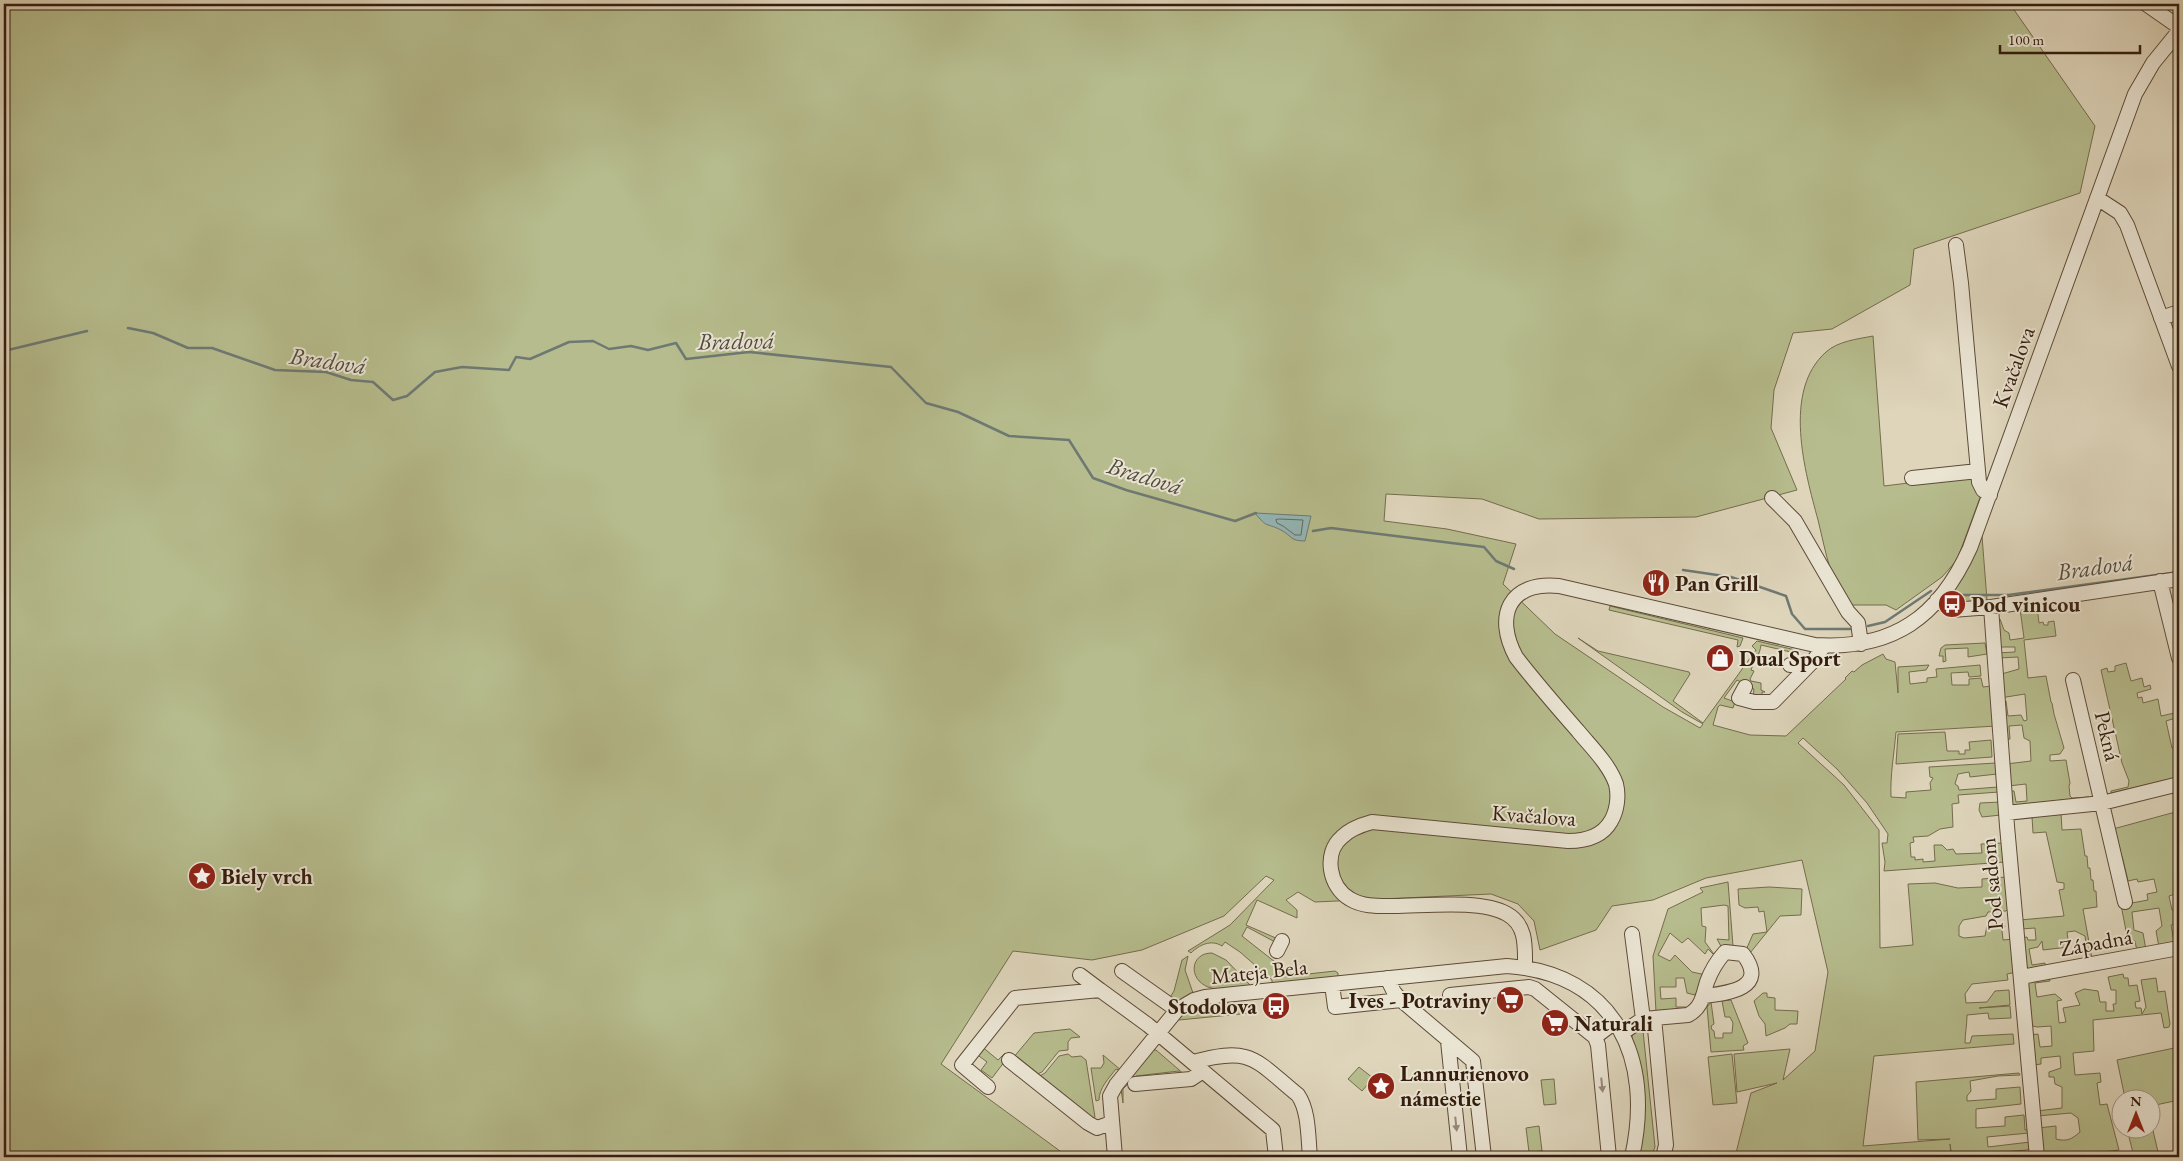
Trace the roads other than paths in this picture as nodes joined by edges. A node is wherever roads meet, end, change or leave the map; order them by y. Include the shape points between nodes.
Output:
1 (2146, 4) edge
2 (2179, 27) edge
3 (2179, 31) edge
4 (2097, 198) junction
5 (1956, 245) dead end
6 (2179, 312) edge
7 (2161, 318) junction
8 (2179, 366) edge
9 (1978, 471) junction
10 (1912, 478) dead end
11 (1990, 495) junction
12 (1772, 498) dead end
13 (2179, 579) edge
14 (2160, 581) junction
15 (1937, 600) junction
16 (1991, 607) junction
17 (1861, 644) junction
18 (1824, 646) junction
19 (2179, 658) edge
20 (1790, 665) dead end
21 (1808, 665) junction
22 (2073, 680) dead end
23 (1745, 687) dead end
24 (2179, 784) edge
25 (2102, 803) junction
26 (2006, 813) junction
27 (2126, 902) dead end
28 (1632, 934) dead end
29 (2179, 948) edge
30 (1525, 968) junction
31 (1466, 970) junction
32 (1122, 971) dead end
33 (1080, 975) dead end
34 (2021, 977) junction
35 (1387, 978) junction
36 (1332, 984) junction
37 (1100, 990) junction
38 (1469, 993) junction
39 (1450, 995) dead end
40 (1704, 996) dead end
41 (1401, 1000) junction
42 (1177, 1010) junction
43 (1648, 1019) junction
44 (1618, 1028) junction
45 (1158, 1034) junction
46 (1595, 1037) junction
47 (1448, 1041) junction
48 (1009, 1060) dead end
49 (1198, 1066) junction
50 (1135, 1084) dead end
51 (988, 1086) dead end
52 (1112, 1129) junction
53 (1115, 1157) edge
54 (1276, 1157) edge
55 (1310, 1157) edge
56 (1460, 1157) edge
57 (1484, 1157) edge
58 (1609, 1157) edge
59 (1632, 1157) edge
60 (1663, 1157) edge
61 (2037, 1157) edge

1 - 2 street
3 - 4 street, Kvačalova via 2141,81
4 - 7 street via 2123,218
4 - 11 street, Kvačalova
5 - 9 street
6 - 7 street
7 - 8 street
9 - 10 street
9 - 11 street via 1983,490
11 - 15 street, Kvačalova via 1964,563
12 - 17 street via 1795,521 1848,612 1856,620
13 - 14 street
14 - 16 street
14 - 19 street
15 - 16 street via 1952,610
15 - 17 street, Kvačalova via 1901,630
16 - 26 street, Pod sadom
17 - 18 street, Kvačalova
18 - 21 street
18 - 30 street, Kvačalova via 1768,636 1559,586 1535,587 1515,599 1505,620 1508,641 1516,657 1600,757 1616,784 1616,807 1606,828 1593,837 1568,841 1372,822 1342,836 1334,847 1331,862 1337,887 1357,903 1377,906 1488,906 1505,912 1523,932
20 - 21 street
21 - 23 street via 1773,702 1739,698
22 - 25 street, Pekná
24 - 25 street
25 - 26 street
25 - 27 street, Pekná
26 - 34 street, Pod sadom
28 - 43 street
29 - 34 street, Západná
30 - 31 street, Mateja Bela via 1507,966
30 - 44 street, Mateja Bela via 1546,972 1574,984 1598,1003
31 - 35 street, Mateja Bela
31 - 38 street
32 - 42 street
33 - 37 street
34 - 61 street, Pod sadom
35 - 36 street, Mateja Bela
35 - 41 street
36 - 41 street via 1335,1007
36 - 42 street, Mateja Bela via 1205,997
37 - 45 street
37 - 51 street via 1016,998 962,1065
38 - 39 street
38 - 46 street via 1524,987 1535,989
40 - 43 street via 1694,1012
41 - 47 street
42 - 45 street, Mateja Bela
43 - 44 street
43 - 60 street via 1666,1145
44 - 46 street
44 - 59 street, Mateja Bela via 1631,1053 1638,1084 1638,1116
45 - 49 street
45 - 52 street, Mateja Bela via 1110,1096
46 -> 58 street
47 -> 56 street
47 - 57 street via 1473,1061
48 - 52 street via 1088,1123 1097,1128
49 - 50 street via 1191,1079
49 - 54 street via 1273,1130
49 - 55 street via 1212,1057 1245,1055 1284,1083 1302,1101
52 - 53 street, Mateja Bela

